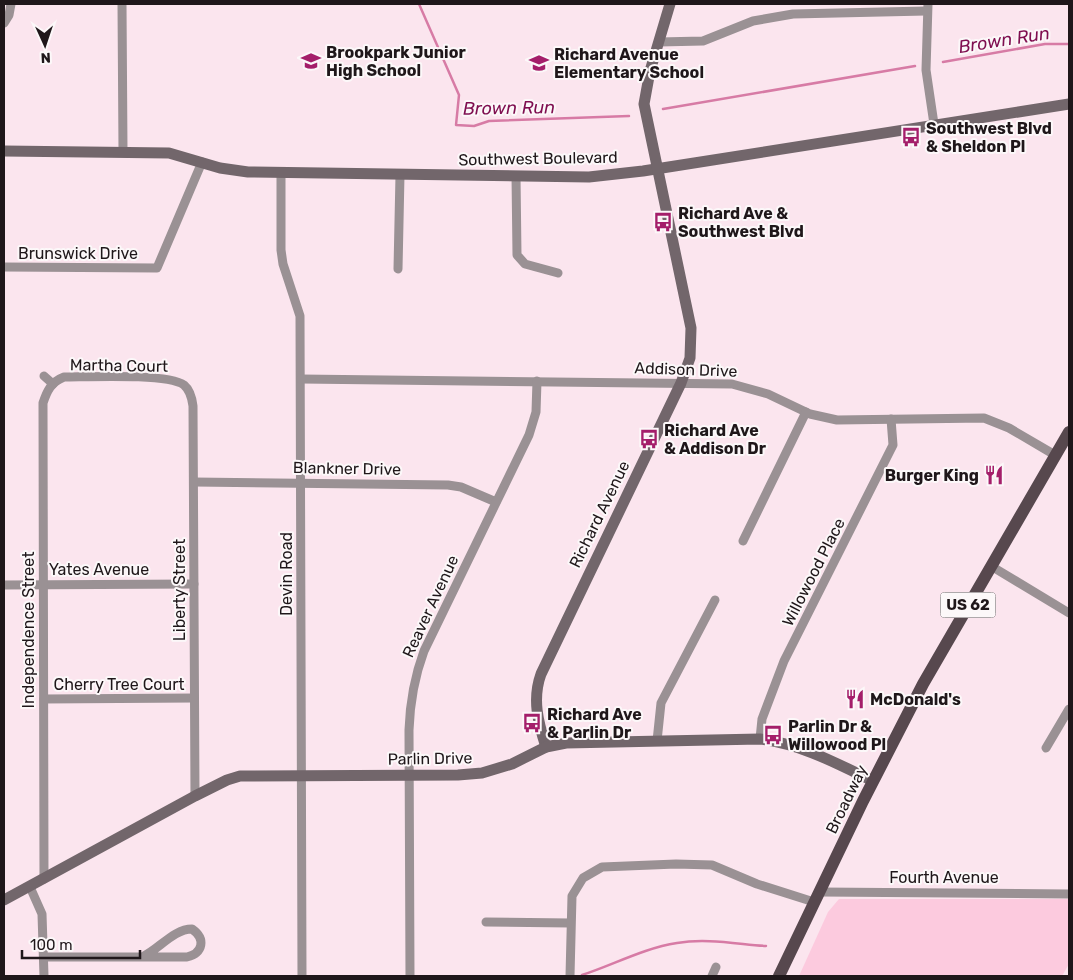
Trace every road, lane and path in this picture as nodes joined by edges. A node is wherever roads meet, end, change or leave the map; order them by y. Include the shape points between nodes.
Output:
1 (11, 4) edge
2 (122, 4) edge
3 (670, 4) edge
4 (927, 8) edge
5 (6, 26) edge
6 (659, 42) junction
7 (1069, 104) edge
8 (934, 124) junction
9 (4, 151) edge
10 (123, 152) junction
11 (202, 162) junction
12 (657, 168) junction
13 (281, 174) junction
14 (400, 175) junction
15 (516, 176) junction
16 (4, 267) edge
17 (398, 269) dead end
18 (558, 272) dead end
19 (44, 376) dead end
20 (301, 378) junction
21 (537, 382) junction
22 (681, 383) junction
23 (52, 384) junction
24 (185, 386) joint
25 (806, 412) junction
26 (891, 419) junction
27 (1069, 432) edge
28 (1055, 455) junction
29 (194, 482) junction
30 (301, 482) junction
31 (496, 502) junction
32 (743, 541) dead end
33 (991, 566) junction
34 (194, 584) junction
35 (4, 585) edge
36 (43, 585) junction
37 (715, 600) dead end
38 (1069, 613) edge
39 (194, 698) junction
40 (44, 699) junction
41 (1069, 709) edge
42 (760, 739) junction
43 (657, 741) junction
44 (546, 747) junction
45 (1046, 748) dead end
46 (302, 774) junction
47 (409, 774) junction
48 (873, 781) junction
49 (195, 796) junction
50 (44, 879) junction
51 (30, 887) junction
52 (1069, 894) edge
53 (817, 897) junction
54 (4, 900) edge
55 (486, 922) dead end
56 (570, 923) junction
57 (144, 956) junction
58 (44, 957) junction
59 (716, 967) dead end
60 (44, 976) edge
61 (302, 976) edge
62 (410, 976) edge
63 (570, 976) edge
64 (712, 976) edge
65 (779, 976) edge

1 - 5 street
2 - 10 street
3 - 6 street, Richard Avenue
4 - 6 street via 792,14 753,21 703,41
4 - 8 street via 926,70
6 - 12 street, Richard Avenue via 644,104
7 - 8 street, Southwest Boulevard
8 - 12 street, Southwest Boulevard
9 - 10 street, Southwest Boulevard
10 - 11 street, Southwest Boulevard via 169,153
11 - 13 street, Southwest Boulevard via 234,171
11 - 16 street, Brunswick Drive via 157,268
12 - 15 street, Southwest Boulevard via 589,176
12 - 22 street, Richard Avenue via 692,337 690,358
13 - 14 street, Southwest Boulevard
13 - 20 street, Devin Road via 281,250 299,306
14 - 15 street, Southwest Boulevard
14 - 17 street
15 - 18 street via 517,256 525,264
19 - 23 street
20 - 21 street, Addison Drive
20 - 30 street, Devin Road
21 - 22 street, Addison Drive
21 - 31 street, Reaver Avenue via 533,423
22 - 25 street, Addison Drive via 732,384 752,388
22 - 44 street, Richard Avenue via 540,678 536,704
23 - 24 street, Martha Court via 64,378 105,377 163,378
23 - 36 street, Independence Street via 43,403
24 - 29 street, Liberty Street via 193,406
25 - 26 street, Addison Drive via 837,420
25 - 32 street
26 - 28 street, Addison Drive via 984,418 1009,428
26 - 42 street, Willowood Place via 893,445 784,661 762,719
27 - 28 main road, Broadway / US 62
28 - 33 main road, Broadway / US 62
29 - 30 street, Blankner Drive
29 - 34 street, Liberty Street
30 - 31 street, Blankner Drive via 448,485
30 - 46 street, Devin Road
31 - 47 street, Reaver Avenue via 424,651 415,677 410,703
33 - 38 street
33 - 48 main road, Broadway / US 62 via 923,684
34 - 36 street, Yates Avenue
34 - 39 street, Liberty Street
35 - 36 street, Yates Avenue
36 - 40 street, Independence Street
37 - 43 street via 661,703
39 - 40 street, Cherry Tree Court
39 - 49 street, Liberty Street
40 - 50 street, Independence Street
41 - 45 street
42 - 43 street, Parlin Drive
42 - 48 street, Parlin Drive via 810,752
43 - 44 street, Parlin Drive via 582,742
44 - 47 street, Parlin Drive via 512,764 482,773
46 - 47 street, Parlin Drive
46 - 49 street, Parlin Drive via 240,776
46 - 61 street, Devin Road
47 - 62 street, Reaver Avenue
48 - 53 main road, Broadway / US 62
49 - 50 street, Parlin Drive
50 - 51 street, Parlin Drive
51 - 54 street, Parlin Drive
51 - 58 street via 42,914
52 - 53 street, Fourth Avenue
53 - 56 street, Fourth Avenue via 757,884 712,865 617,865 602,867 583,878 572,896
53 - 65 main road, Broadway / US 62
55 - 56 street
56 - 63 street, Fourth Avenue
57 - 57 street via 194,955 202,946 201,939 192,928 184,929
57 - 58 street
58 - 60 street
59 - 64 street

